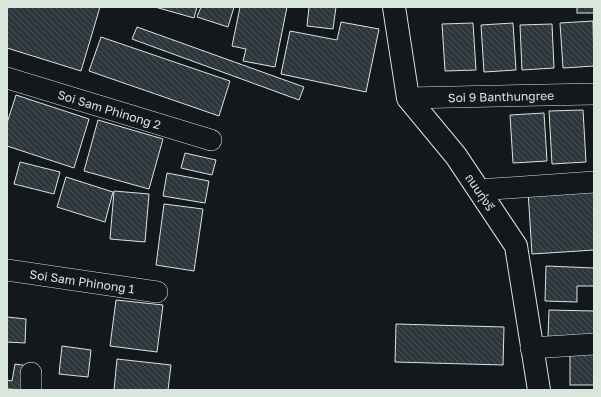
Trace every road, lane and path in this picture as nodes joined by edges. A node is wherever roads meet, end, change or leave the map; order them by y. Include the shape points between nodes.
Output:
1 (392, 8) edge
2 (7, 78) edge
3 (594, 94) edge
4 (408, 98) junction
5 (211, 140) dead end
6 (594, 182) edge
7 (479, 190) junction
8 (7, 270) edge
9 (157, 292) dead end
10 (594, 344) edge
11 (531, 348) junction
12 (538, 390) edge

1 - 4 street
2 - 5 street, Soi Sam Phinong 2
3 - 4 street, Soi 9 Banthungree
4 - 7 street, ถนนทุ่งรี via 456,156
6 - 7 street
7 - 11 street, ถนนทุ่งรี via 516,246
8 - 9 street, Soi Sam Phinong 1
10 - 11 street
11 - 12 street, ถนนทุ่งรี

